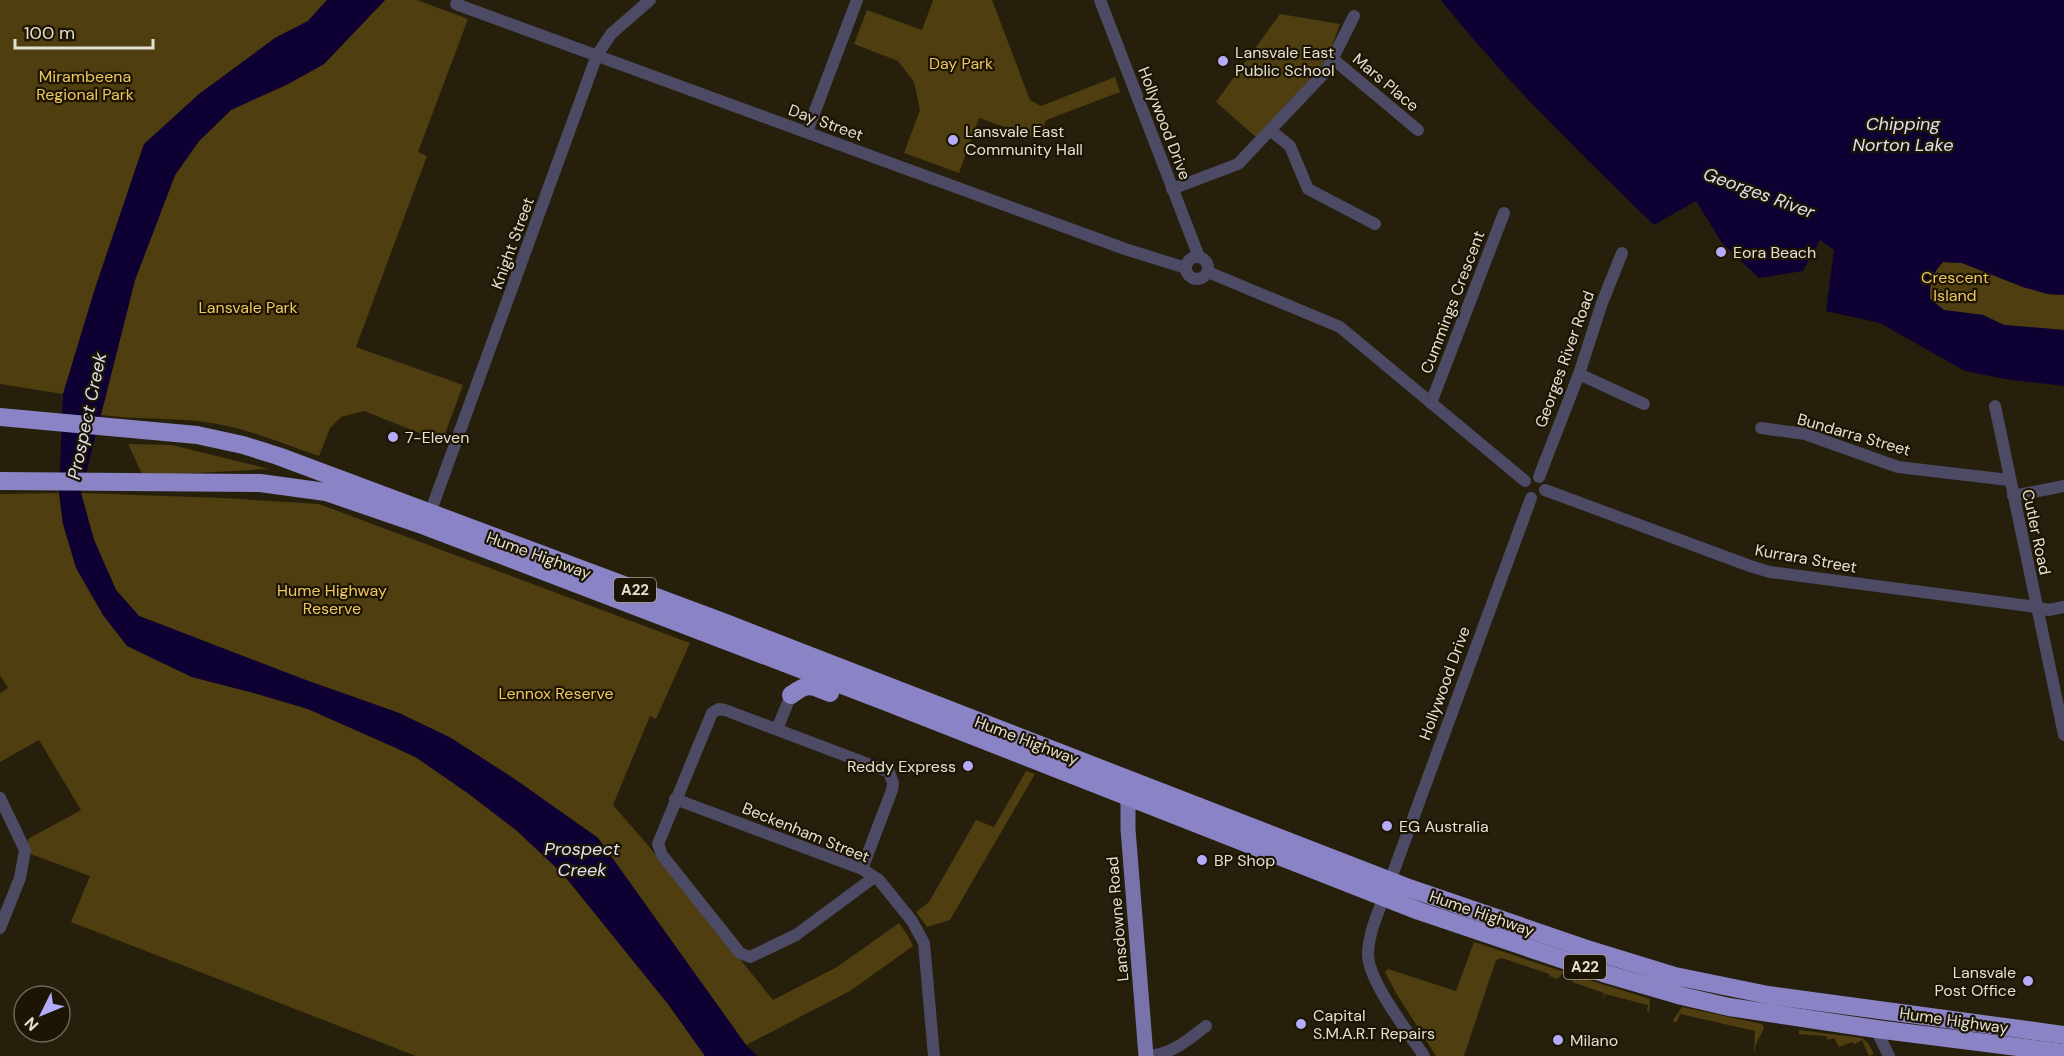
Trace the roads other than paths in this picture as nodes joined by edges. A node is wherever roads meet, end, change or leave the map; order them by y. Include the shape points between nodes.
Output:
1 (650, 0) edge
2 (857, 0) edge
3 (1100, 0) edge
4 (456, 4) dead end
5 (1354, 16) dead end
6 (597, 55) junction
7 (1333, 59) junction
8 (1418, 130) dead end
9 (1271, 131) junction
10 (807, 132) junction
11 (1172, 189) junction
12 (1504, 213) dead end
13 (1375, 224) dead end
14 (1622, 253) dead end
15 (1199, 257) junction
16 (1186, 268) junction
17 (1208, 272) junction
18 (1578, 374) junction
19 (1431, 403) junction
20 (1644, 404) dead end
21 (1995, 406) dead end
22 (0, 417) edge
23 (1761, 428) dead end
24 (1539, 477) junction
25 (2009, 480) junction
26 (0, 481) edge
27 (1525, 482) junction
28 (2064, 486) edge
29 (1545, 490) junction
30 (2013, 496) junction
31 (1531, 498) junction
32 (430, 513) junction
33 (2064, 607) edge
34 (2037, 608) junction
35 (782, 663) junction
36 (791, 695) junction
37 (884, 701) junction
38 (2061, 704) edge
39 (777, 729) junction
40 (2064, 735) edge
41 (1131, 789) junction
42 (0, 798) edge
43 (675, 799) junction
44 (6, 821) edge
45 (862, 868) junction
46 (873, 878) junction
47 (1387, 889) junction
48 (0, 928) edge
49 (1206, 1026) dead end
50 (1876, 1029) junction
51 (2064, 1035) edge
52 (2064, 1053) edge
53 (933, 1056) edge
54 (1146, 1056) edge
55 (1424, 1056) edge
56 (1889, 1056) edge

1 - 6 street, Knight Street via 611,34
2 - 10 street
3 - 11 street, Hollywood Drive
4 - 6 street, Day Street
5 - 7 street
6 - 10 street, Day Street
6 - 32 street, Knight Street
7 - 8 street, Mars Place
7 - 9 street
9 - 11 street via 1238,164
9 - 13 street via 1290,146 1308,189
10 - 16 street, Day Street
11 - 15 street, Hollywood Drive
12 - 19 street, Cummings Crescent
14 - 18 street, Georges River Road
15 - 16 street via 1191,259
15 - 17 street via 1207,262
16 - 17 street via 1195,279
17 - 19 street via 1340,327
18 - 20 street
18 - 24 street, Georges River Road
19 - 27 street
21 - 25 street, Cutler Road
22 - 32 highway, Hume Highway / A22 via 197,435 243,445
23 - 25 street, Bundarra Street via 1805,434 1898,467
24 - 27 street
24 - 29 street
25 - 30 street, Cutler Road
26 - 35 highway, Hume Highway / A22 via 260,483 326,492 458,538
27 - 31 street via 1524,491
28 - 30 street
29 - 31 street via 1541,496
29 - 34 street, Kurrara Street via 1760,570
30 - 34 street, Cutler Road
31 - 47 street, Hollywood Drive
32 - 41 highway, Hume Highway / A22 via 723,622
33 - 34 street, Kurrara Street
34 - 38 street, Cutler Road
35 - 36 highway via 790,677
35 - 37 highway, Hume Highway / A22
36 - 37 highway via 808,685 854,701
36 - 39 street
37 - 41 highway, Hume Highway / A22
38 - 40 street, Cutler Road
39 - 43 street via 725,710 712,713
39 - 45 street via 889,772 892,790
41 - 47 highway, Hume Highway / A22
41 - 54 main road, Lansdowne Road via 1128,829
42 - 44 street
43 - 45 street, Beckenham Street
43 - 46 street via 659,836 662,855 740,952 750,957 796,935
44 - 48 street via 25,850 20,878
45 - 46 street, Beckenham Street
46 - 53 street, Beckenham Street via 879,880 912,921 924,942
47 - 50 highway, Hume Highway / A22 via 1603,973 1682,996 1758,1012
47 - 51 highway, Hume Highway / A22 via 1721,987
47 - 55 street, Hollywood Drive via 1374,925 1369,959 1383,994
49 - 54 street via 1170,1052
50 - 52 highway, Hume Highway / A22
50 - 56 street

